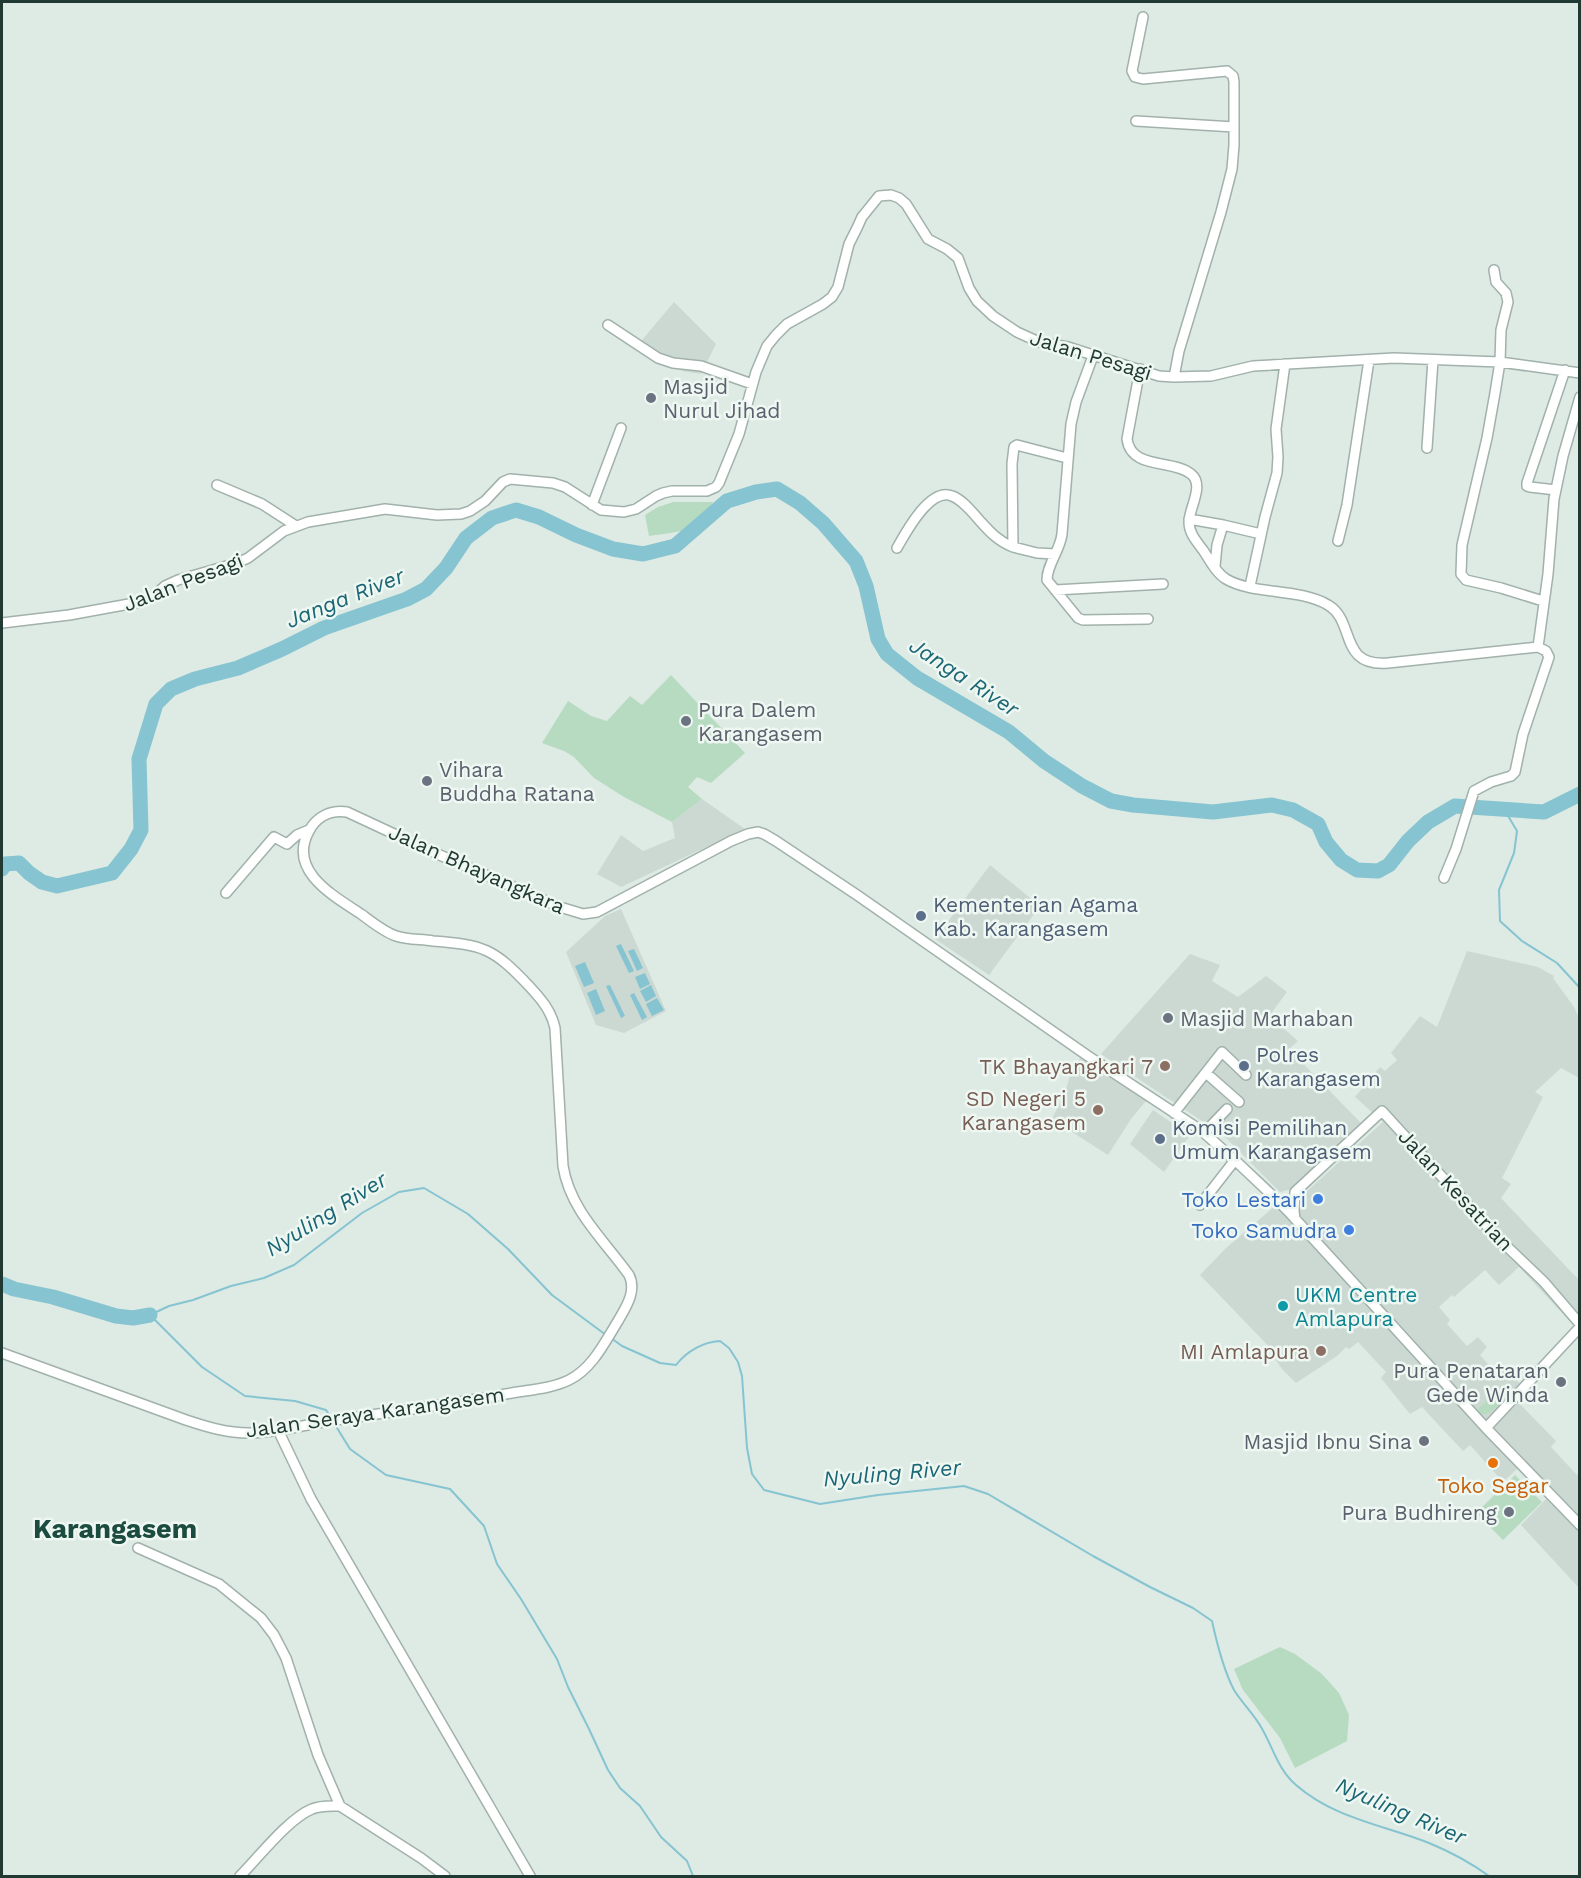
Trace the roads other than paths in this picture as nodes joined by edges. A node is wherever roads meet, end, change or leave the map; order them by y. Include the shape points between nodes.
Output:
1 (1143, 17) dead end
2 (1136, 121) dead end
3 (1234, 127) junction
4 (1494, 270) dead end
5 (608, 324) dead end
6 (1093, 356) junction
7 (1368, 360) junction
8 (1433, 360) junction
9 (1500, 362) junction
10 (1285, 364) junction
11 (1140, 369) junction
12 (1565, 370) junction
13 (1580, 373) edge
14 (1174, 377) junction
15 (752, 384) junction
16 (1580, 398) edge
17 (621, 428) dead end
18 (1428, 448) dead end
19 (1067, 458) junction
20 (217, 486) dead end
21 (1556, 490) junction
22 (592, 505) junction
23 (1189, 519) junction
24 (1223, 525) junction
25 (296, 526) junction
26 (1261, 534) junction
27 (1338, 541) dead end
28 (1013, 547) junction
29 (897, 548) dead end
30 (1055, 554) junction
31 (1215, 566) junction
32 (1163, 584) dead end
33 (1250, 586) junction
34 (1055, 590) junction
35 (1543, 602) junction
36 (1148, 619) dead end
37 (2, 622) edge
38 (1538, 647) junction
39 (309, 830) junction
40 (1444, 878) dead end
41 (226, 893) dead end
42 (1206, 1073) junction
43 (1246, 1075) dead end
44 (1239, 1101) dead end
45 (1227, 1109) dead end
46 (1174, 1113) junction
47 (1204, 1133) junction
48 (1235, 1160) junction
49 (1295, 1192) junction
50 (1275, 1197) junction
51 (1200, 1205) dead end
52 (1295, 1218) junction
53 (1580, 1325) edge
54 (2, 1353) edge
55 (1485, 1428) junction
56 (278, 1430) junction
57 (1580, 1525) edge
58 (138, 1548) dead end
59 (340, 1806) junction
60 (240, 1876) edge
61 (445, 1876) edge
62 (530, 1876) edge

1 - 3 street via 1132,71 1135,77 1227,71 1234,82
2 - 3 street
3 - 14 street via 1232,169
4 - 9 street via 1496,282 1508,297
5 - 15 street via 658,358 701,366
6 - 11 street, Jalan Pesagi
6 - 15 street, Jalan Pesagi via 1027,337 993,316 973,296 958,258 928,239 906,204 885,194 874,201 857,228 835,292 776,335 767,346
6 - 19 street via 1076,402
7 - 8 street, Jalan Pesagi
7 - 10 street, Jalan Pesagi
7 - 27 street
8 - 9 street, Jalan Pesagi
8 - 18 street
9 - 12 street, Jalan Pesagi
9 - 35 street via 1462,545 1461,574 1466,580
10 - 14 street, Jalan Pesagi via 1253,366 1211,376
10 - 26 street via 1276,429 1278,462
11 - 14 street, Jalan Pesagi
11 - 23 street via 1128,445 1145,460 1195,478 1197,487
12 - 13 street, Jalan Pesagi
12 - 21 street via 1527,483 1530,487
15 - 22 street, Jalan Pesagi via 731,456 716,487 672,491 628,512 601,510
16 - 21 street
17 - 22 street
19 - 28 street via 1014,447
19 - 30 street via 1062,534
20 - 25 street via 262,504
21 - 35 street
22 - 25 street, Jalan Pesagi via 565,487 510,479 470,512 461,514 385,509
23 - 24 street
23 - 31 street via 1192,536
24 - 26 street
24 - 31 street
25 - 37 street, Jalan Pesagi via 248,558 178,580 140,602
26 - 33 street
28 - 29 street via 995,537 959,500 946,494 939,495 922,510
28 - 30 street
30 - 34 street via 1047,577
31 - 33 street via 1227,579
32 - 34 street
33 - 38 street via 1312,598 1330,606 1349,643 1370,663
34 - 36 street via 1083,620
35 - 38 street
38 - 40 street via 1549,657 1523,734 1518,768 1511,776 1473,791
39 - 41 street via 287,844 274,837
39 - 46 street, Jalan Bhayangkara via 328,813 347,812 583,914 604,909 731,841 761,832
39 - 56 street, Jalan Seraya Karangasem via 304,852 307,868 327,891 395,935 474,945 494,954 545,1003 555,1028 565,1177 574,1201 629,1275 632,1288 628,1305 603,1346 576,1376 558,1384
42 - 43 street via 1222,1052
42 - 44 street
42 - 46 street
45 - 47 street
46 - 47 street, Jalan Bhayangkara
47 - 48 street, Jalan Bhayangkara
48 - 50 street, Jalan Bhayangkara
48 - 51 street
49 - 50 street
49 - 52 street
49 - 53 street, Jalan Kesatrian via 1382,1111
50 - 52 street, Jalan Bhayangkara
52 - 55 street, Jalan Bhayangkara
53 - 55 street
54 - 56 street, Jalan Seraya Karangasem via 209,1427 251,1433
55 - 57 street, Jalan Bhayangkara
56 - 62 street via 311,1499
58 - 59 street via 219,1584 261,1618 286,1658 318,1755
59 - 60 street via 322,1806 306,1812
59 - 61 street

